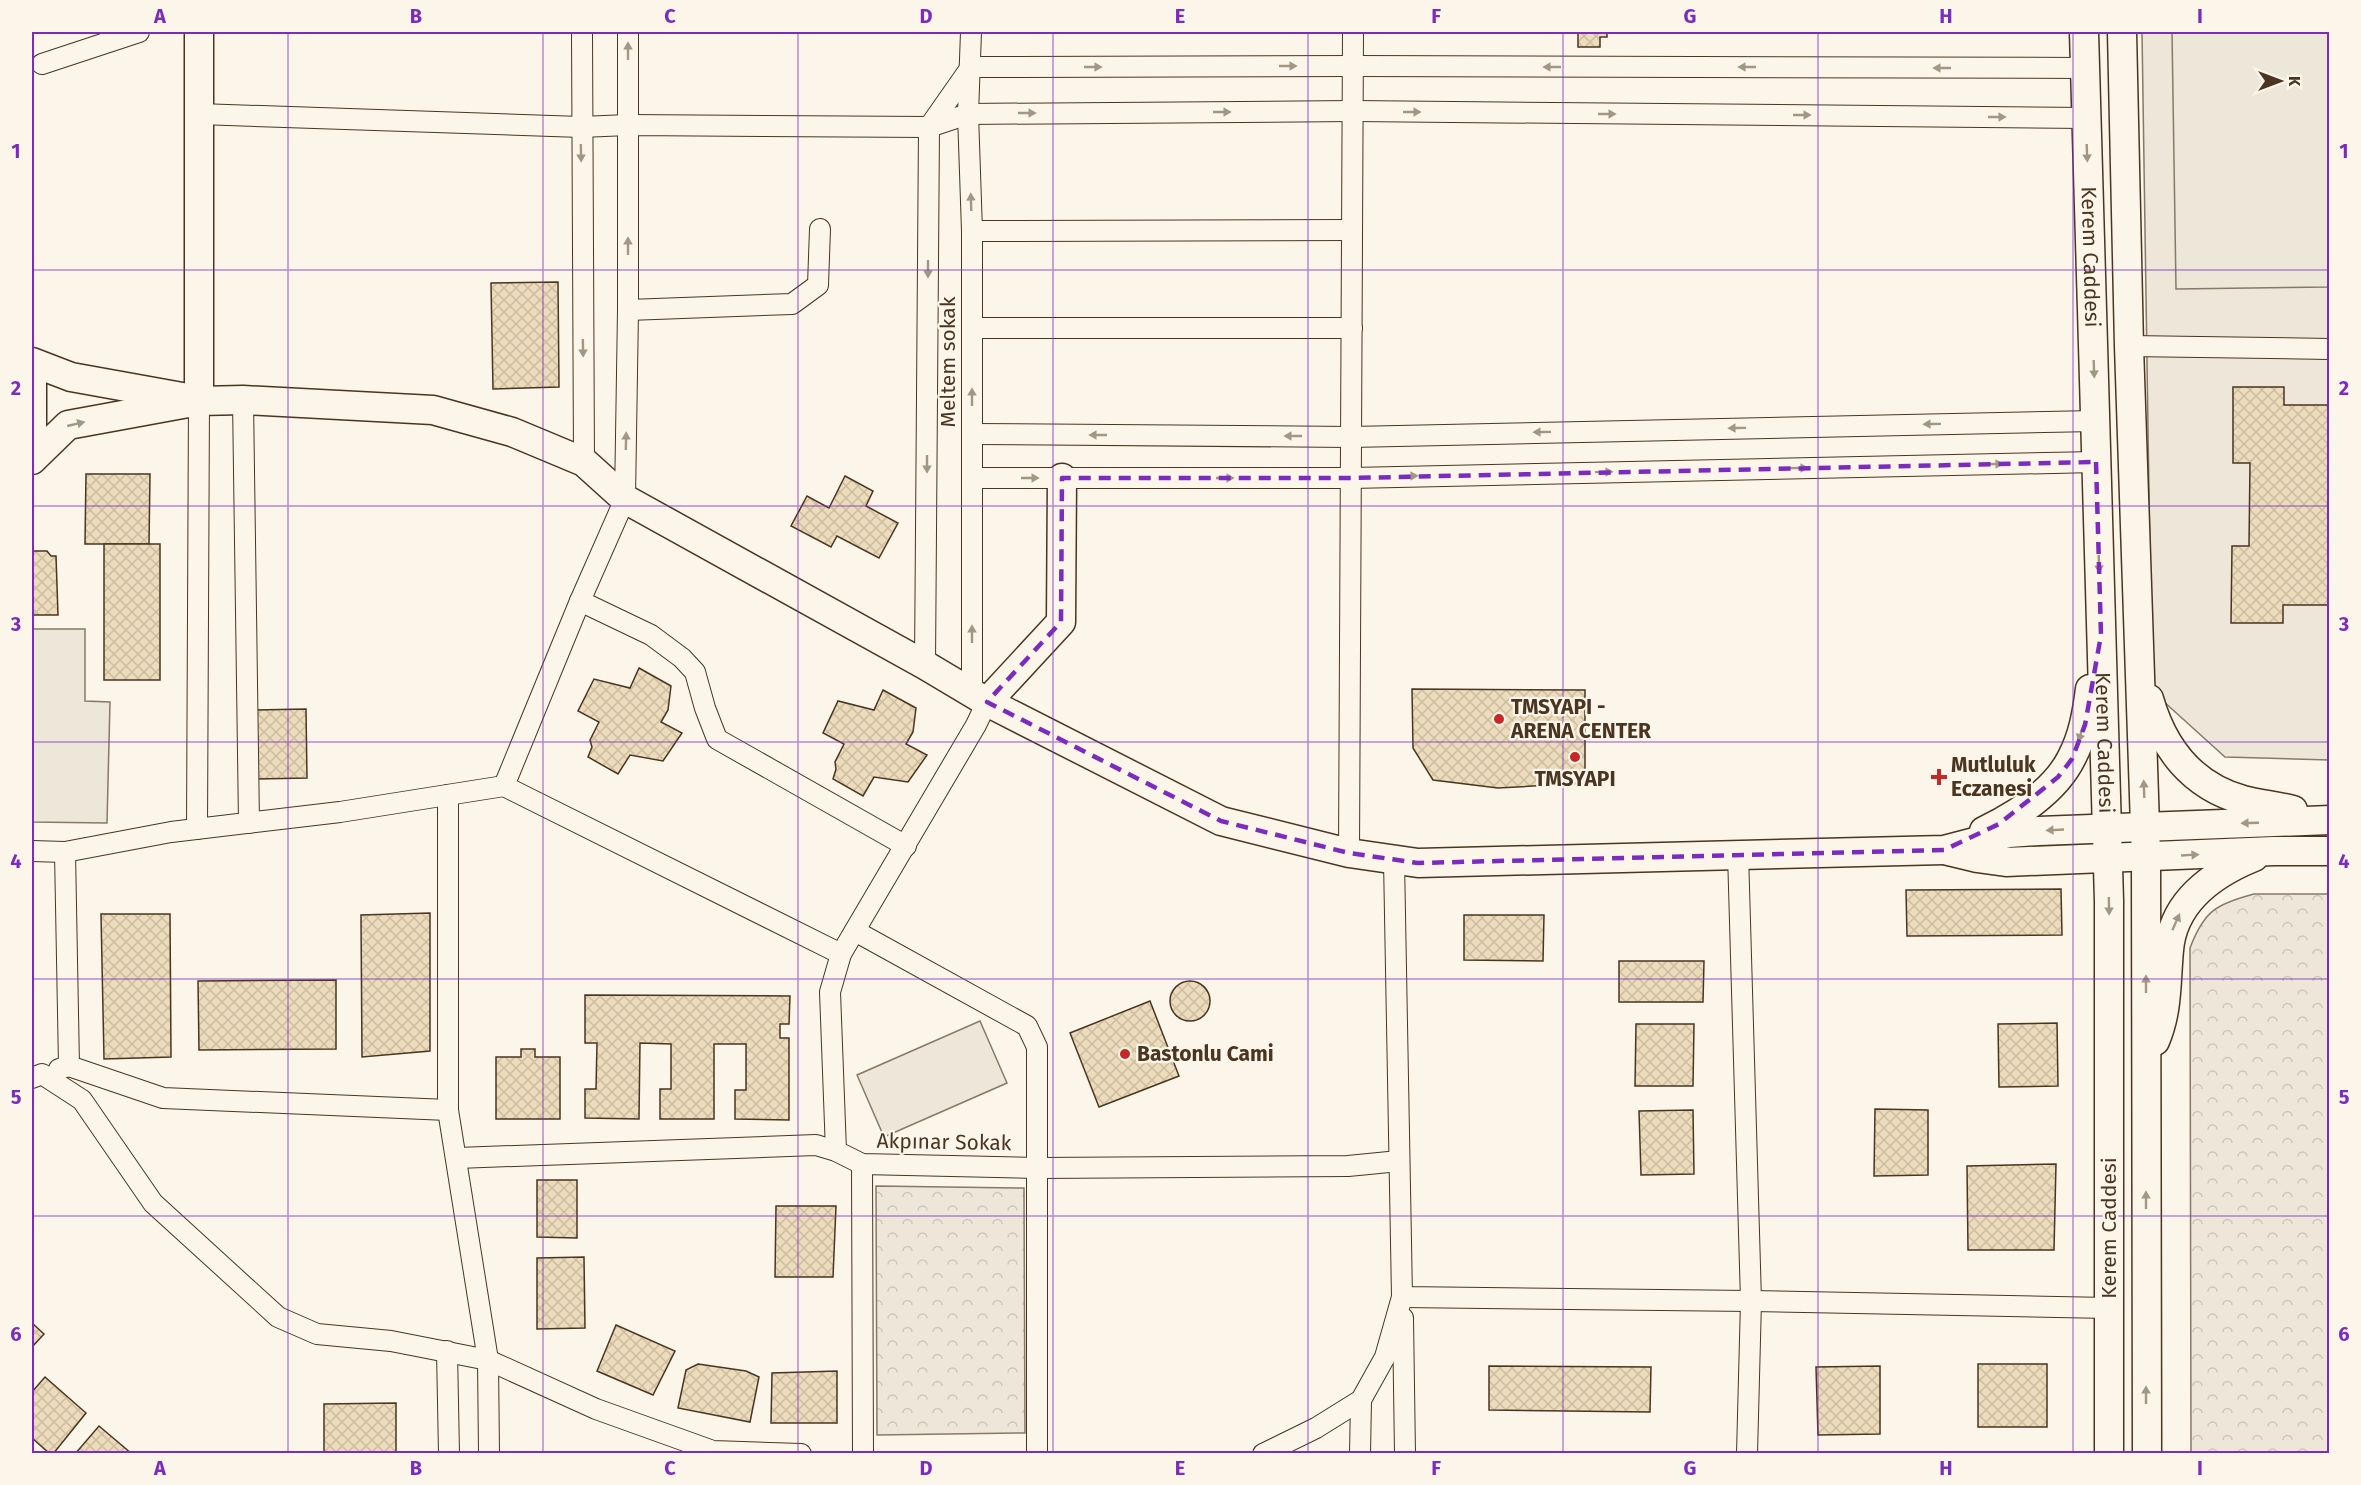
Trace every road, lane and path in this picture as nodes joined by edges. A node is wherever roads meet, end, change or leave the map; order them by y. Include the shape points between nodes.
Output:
1 (139, 32) edge
2 (199, 32) edge
3 (582, 32) edge
4 (628, 32) edge
5 (971, 32) edge
6 (1353, 32) edge
7 (2084, 32) edge
8 (2122, 32) edge
9 (42, 64) dead end
10 (1353, 66) junction
11 (971, 68) junction
12 (2085, 68) junction
13 (1354, 111) junction
14 (200, 114) junction
15 (968, 114) junction
16 (2086, 118) junction
17 (628, 125) junction
18 (581, 127) junction
19 (929, 127) junction
20 (820, 229) dead end
21 (1352, 230) junction
22 (972, 231) junction
23 (628, 310) junction
24 (972, 328) junction
25 (1352, 328) junction
26 (2129, 346) junction
27 (2330, 349) edge
28 (32, 362) edge
29 (32, 381) edge
30 (199, 400) junction
31 (243, 400) junction
32 (2095, 421) junction
33 (32, 434) edge
34 (972, 434) junction
35 (1351, 436) junction
36 (32, 460) edge
37 (584, 462) junction
38 (2096, 462) junction
39 (972, 478) junction
40 (1062, 478) junction
41 (1351, 478) junction
42 (626, 499) junction
43 (580, 602) junction
44 (2101, 635) junction
45 (2139, 653) junction
46 (925, 665) junction
47 (980, 698) junction
48 (504, 786) junction
49 (448, 795) junction
50 (2323, 821) edge
51 (249, 823) junction
52 (2145, 826) junction
53 (2107, 828) junction
54 (197, 829) junction
55 (906, 846) junction
56 (1944, 850) junction
57 (32, 851) edge
58 (2274, 851) junction
59 (2330, 851) edge
60 (65, 852) junction
61 (1349, 853) junction
62 (1738, 853) junction
63 (2146, 856) junction
64 (2108, 858) junction
65 (1395, 860) junction
66 (855, 931) junction
67 (841, 954) junction
68 (2146, 1059) junction
69 (69, 1066) junction
70 (37, 1076) edge
71 (448, 1110) junction
72 (836, 1151) junction
73 (456, 1158) junction
74 (1399, 1161) junction
75 (862, 1164) junction
76 (1038, 1168) junction
77 (1402, 1297) junction
78 (1751, 1301) junction
79 (2108, 1308) junction
80 (447, 1351) junction
81 (488, 1360) junction
82 (1361, 1400) junction
83 (449, 1454) edge
84 (489, 1454) edge
85 (801, 1454) edge
86 (863, 1454) edge
87 (1037, 1454) edge
88 (1263, 1454) edge
89 (1360, 1454) edge
90 (1405, 1454) edge
91 (1747, 1454) edge
92 (2109, 1454) edge
93 (2146, 1454) edge

1 - 9 street
2 - 14 street
3 - 18 street
17 -> 4 street
5 - 11 street, Meltem sokak
6 - 10 street
7 - 12 street, Kerem Caddesi
8 - 26 street, Kerem Caddesi
11 -> 10 street
12 -> 10 street
10 - 13 street
11 - 15 street, Meltem sokak
11 - 19 street
12 - 16 street, Kerem Caddesi
15 -> 13 street
13 -> 16 street
13 - 21 street
14 - 18 street
14 - 30 street
15 - 19 street
22 -> 15 street, Meltem sokak
16 -> 32 street, Kerem Caddesi
17 - 18 street
17 - 19 street
23 -> 17 street
18 -> 37 street
19 -> 46 street, Meltem sokak
20 - 23 street via 818,285 792,304
21 - 22 street
21 - 25 street
22 - 24 street, Meltem sokak
42 -> 23 street
24 - 25 street
34 -> 24 street, Meltem sokak
25 - 35 street
26 - 27 street
26 - 45 street, Kerem Caddesi
28 - 30 street via 71,377
29 - 33 street
30 - 31 street
36 -> 30 street via 68,425
30 - 54 street
31 - 37 street via 433,410 512,432
31 - 51 street
32 -> 35 street
32 - 38 street, Kerem Caddesi
35 -> 34 street
34 - 39 street, Meltem sokak
35 - 41 street
37 - 42 street
41 -> 38 street
38 -> 44 street, Kerem Caddesi
39 -> 40 street
47 -> 39 street, Meltem sokak
40 -> 41 street
40 - 47 street via 1061,622
41 - 61 street
42 - 43 street
42 - 46 street
43 - 48 street
43 - 55 street via 651,635 682,658 695,672 717,739
44 - 53 street, Kerem Caddesi
44 -> 56 street via 2085,724 2072,759 2042,795 2021,810
45 - 50 street via 2160,732 2191,773 2228,795
52 -> 45 street, Kerem Caddesi
46 - 47 street
47 - 55 street via 976,725
47 - 61 street via 1221,821
48 - 49 street
48 - 67 street
49 - 51 street
49 - 71 street
50 -> 52 street
51 - 54 street
52 - 53 street
52 - 63 street, Kerem Caddesi
53 -> 56 street via 2009,833
53 - 64 street, Kerem Caddesi
54 - 60 street
55 - 66 street
56 - 62 street
56 - 64 street via 2006,862
57 - 60 street
58 - 59 street
63 -> 58 street
68 -> 58 street via 2164,1018 2175,920 2212,878
60 - 69 street
61 - 65 street
62 - 65 street via 1418,863
62 - 78 street
63 - 64 street
68 -> 63 street, Kerem Caddesi
64 -> 79 street, Kerem Caddesi
65 - 74 street
66 - 67 street
66 - 76 street via 1026,1026 1037,1047
67 - 72 street via 830,992
93 -> 68 street, Kerem Caddesi
69 - 70 street
69 - 71 street via 163,1098
70 - 80 street via 82,1100 153,1203 278,1317 317,1334
71 - 73 street
72 - 73 street, Akpınar Sokak via 816,1145
72 - 75 street, Akpınar Sokak
73 - 81 street
74 - 76 street, Akpınar Sokak via 1348,1166
74 - 77 street
75 - 76 street, Akpınar Sokak
75 - 86 street
76 - 87 street
77 - 78 street
77 - 82 street via 1385,1357
77 - 90 street
78 - 79 street
78 - 91 street
79 - 92 street, Kerem Caddesi
80 - 81 street
80 - 83 street
81 - 84 street
81 - 85 street via 596,1409 713,1451
82 - 88 street
82 - 89 street

